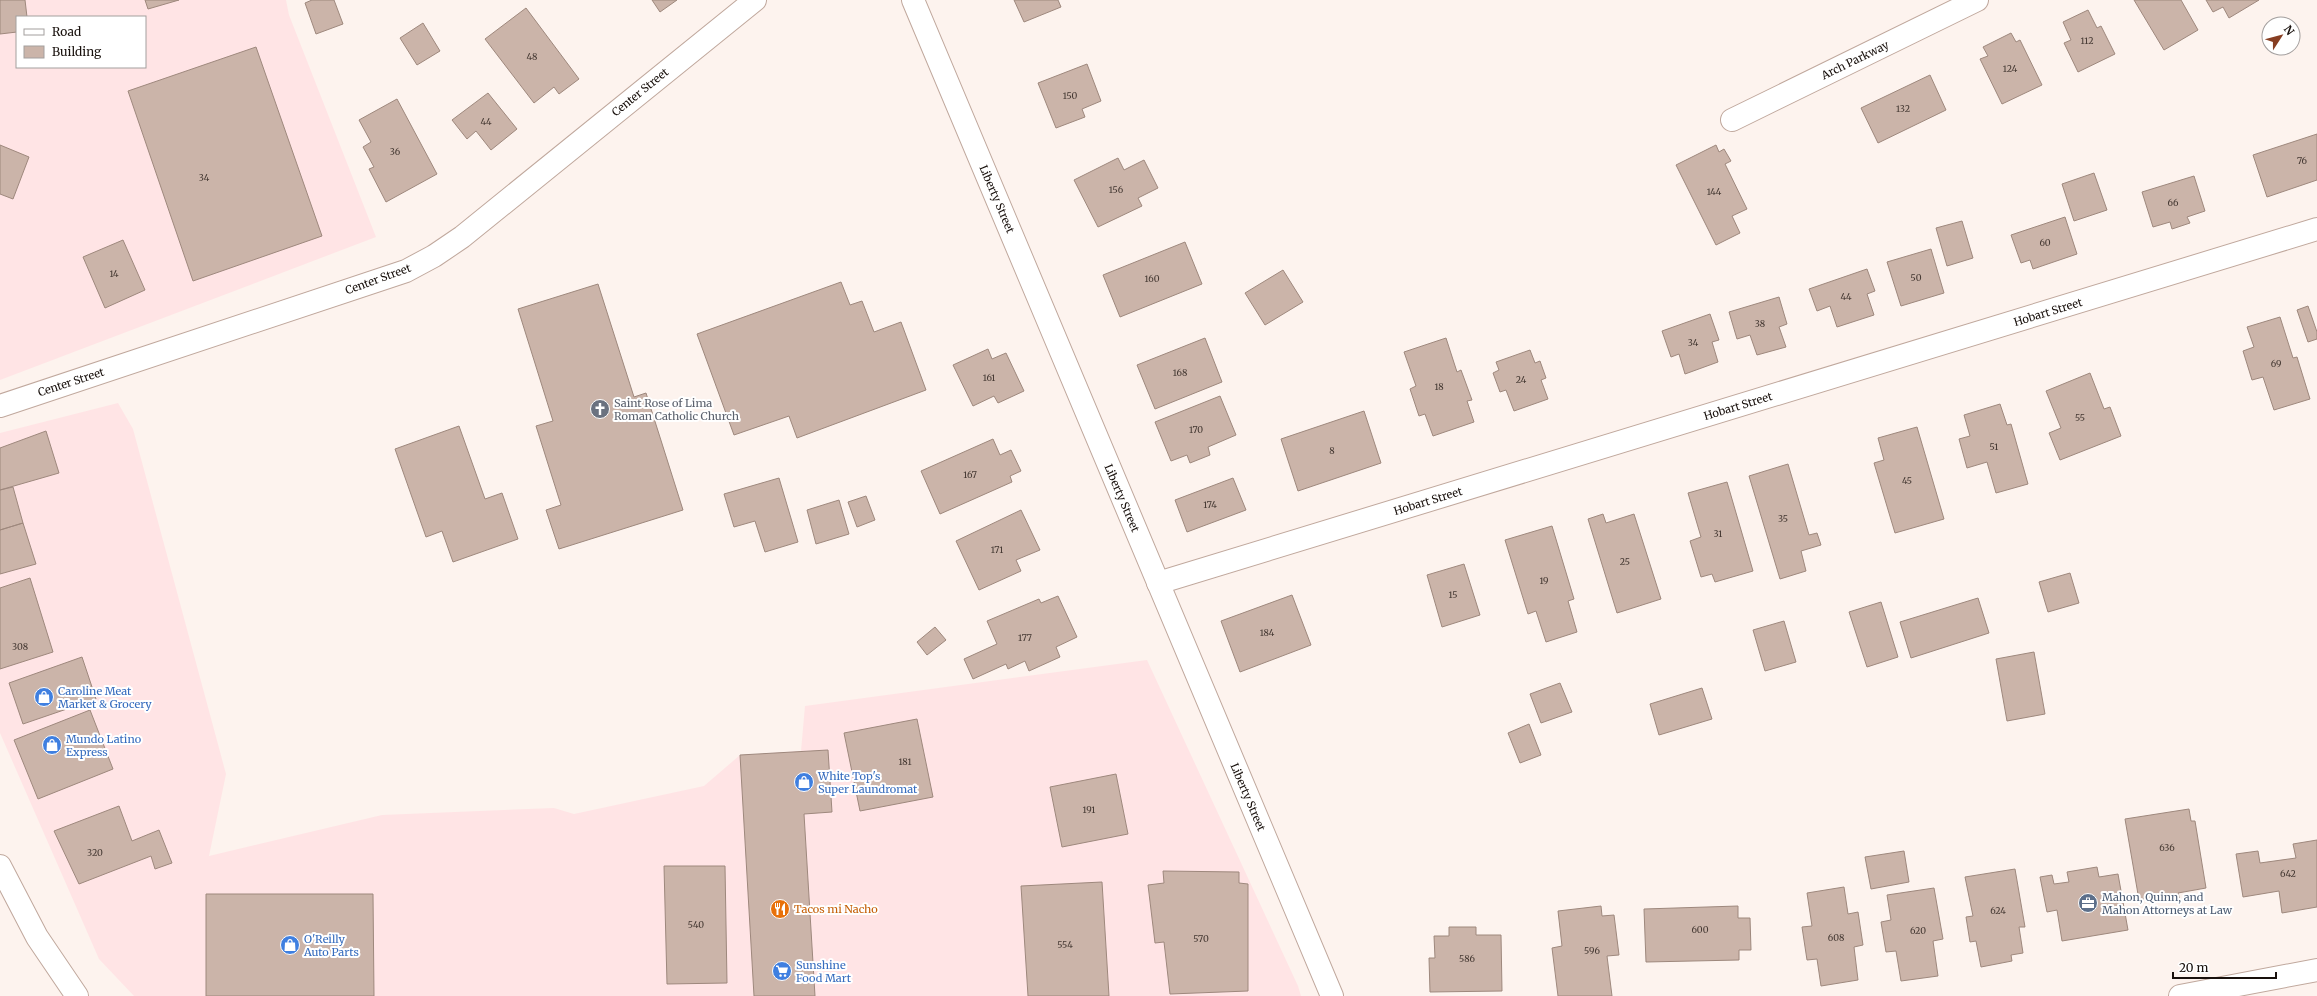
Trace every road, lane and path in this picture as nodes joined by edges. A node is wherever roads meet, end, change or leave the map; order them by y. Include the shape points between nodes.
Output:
1 (755, 0) edge
2 (913, 0) edge
3 (1977, 0) edge
4 (1732, 120) dead end
5 (2317, 229) edge
6 (0, 406) edge
7 (1158, 583) junction
8 (0, 866) edge
9 (2317, 970) edge
10 (77, 996) edge
11 (1332, 996) edge
12 (2180, 996) edge

1 - 6 main road, Center Street via 462,237 434,256 406,271
2 - 7 main road, Liberty Street
3 - 4 main road, Arch Parkway
5 - 7 main road, Hobart Street
7 - 11 main road, Liberty Street
8 - 10 main road via 37,937
9 - 12 main road

